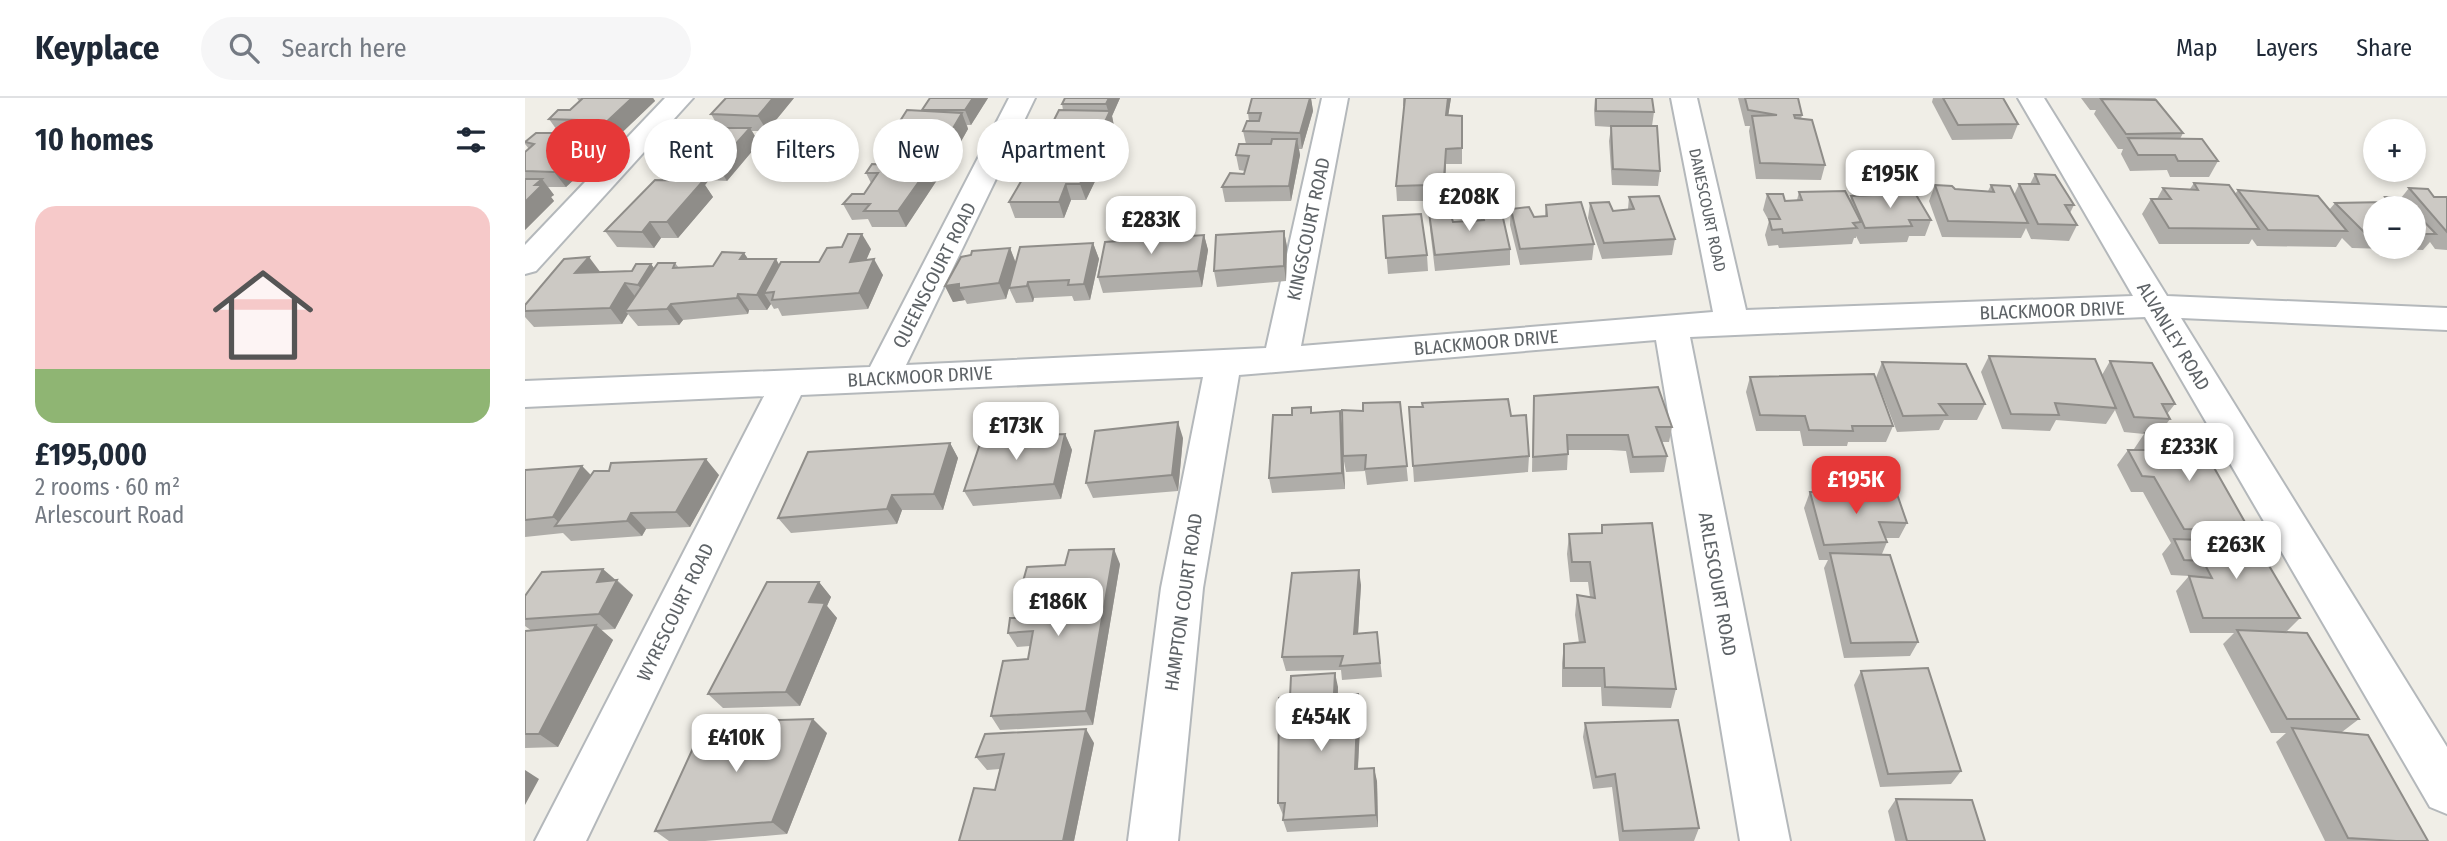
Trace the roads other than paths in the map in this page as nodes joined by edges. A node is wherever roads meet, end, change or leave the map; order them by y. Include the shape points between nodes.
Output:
1 (680, 98) edge
2 (1022, 98) edge
3 (1335, 98) edge
4 (1684, 98) edge
5 (2031, 98) edge
6 (525, 264) edge
7 (2156, 306) junction
8 (2447, 319) edge
9 (1732, 322) junction
10 (1671, 327) junction
11 (1281, 359) junction
12 (1223, 363) junction
13 (883, 376) junction
14 (789, 382) junction
15 (525, 394) edge
16 (2447, 791) edge
17 (561, 841) edge
18 (1153, 841) edge
19 (1765, 841) edge

1 - 6 street
2 - 13 street, QUEENSCOURT ROAD
3 - 11 street, KINGSCOURT ROAD
4 - 9 street, DANESCOURT ROAD
5 - 7 street, ALVANLEY ROAD
7 - 8 street, BLACKMOOR DRIVE
7 - 9 street, BLACKMOOR DRIVE
7 - 16 street, ALVANLEY ROAD
9 - 10 street, BLACKMOOR DRIVE
10 - 11 street, BLACKMOOR DRIVE
10 - 19 street, ARLESCOURT ROAD
11 - 12 street, BLACKMOOR DRIVE
12 - 13 street, BLACKMOOR DRIVE
12 - 18 street, HAMPTON COURT ROAD via 1182,588
13 - 14 street, BLACKMOOR DRIVE
14 - 15 street, BLACKMOOR DRIVE
14 - 17 street, WYRESCOURT ROAD

